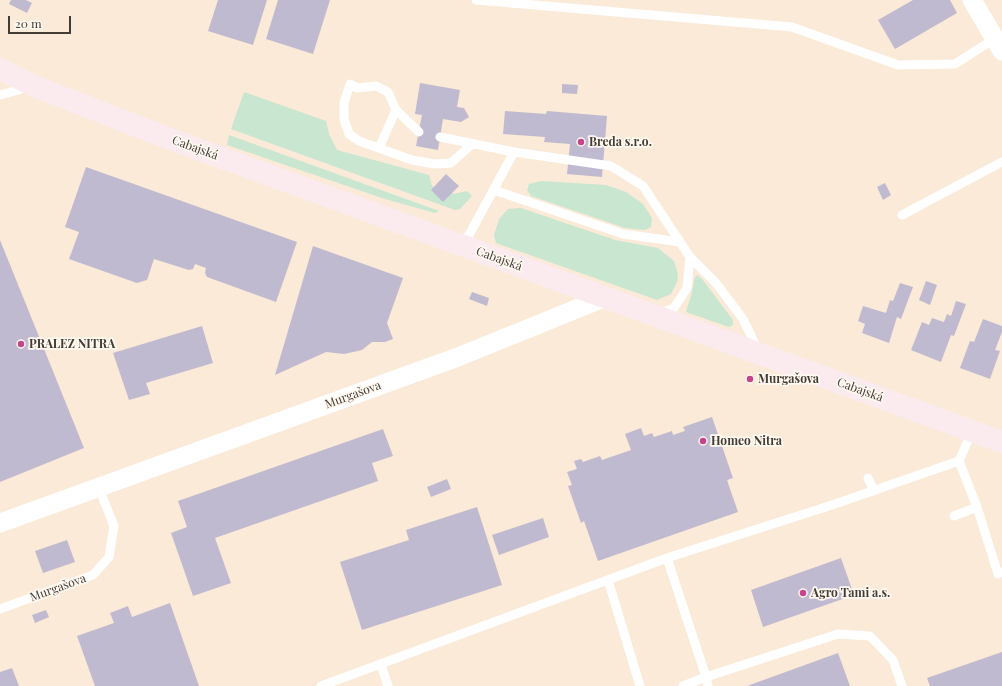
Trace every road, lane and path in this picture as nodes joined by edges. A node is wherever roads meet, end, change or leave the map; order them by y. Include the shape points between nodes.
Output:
1 (476, 0) edge
2 (972, 0) edge
3 (998, 45) edge
4 (0, 69) edge
5 (34, 86) junction
6 (0, 96) edge
7 (396, 110) junction
8 (419, 132) dead end
9 (440, 137) dead end
10 (471, 144) junction
11 (379, 148) junction
12 (514, 152) junction
13 (1002, 162) edge
14 (494, 190) junction
15 (902, 215) dead end
16 (680, 242) junction
17 (463, 246) junction
18 (690, 258) junction
19 (606, 297) junction
20 (656, 316) junction
21 (760, 353) junction
22 (972, 431) junction
23 (1002, 442) edge
24 (959, 461) junction
25 (868, 478) dead end
26 (99, 488) junction
27 (874, 491) junction
28 (977, 507) junction
29 (954, 516) dead end
30 (0, 522) edge
31 (667, 558) junction
32 (1002, 572) edge
33 (608, 580) junction
34 (0, 609) edge
35 (381, 665) junction
36 (707, 682) edge
37 (321, 686) edge
38 (388, 686) edge
39 (640, 686) edge
40 (683, 686) edge
41 (902, 686) edge

1 - 3 lane via 792,27 898,65 955,64
2 - 3 street
4 - 5 main road, Cabajská
5 - 6 lane
5 - 17 main road, Cabajská via 112,118
7 - 8 lane
7 - 11 lane
7 - 11 lane via 388,92 376,86 357,88 350,84 344,103 344,119 348,134
9 - 10 lane
10 - 11 lane via 451,163 435,164 412,160
10 - 12 lane
12 - 14 lane
12 - 16 lane via 611,166 643,186
13 - 15 lane
14 - 16 lane via 623,234
14 - 17 lane
16 - 18 lane
17 - 19 main road, Cabajská
18 - 20 lane via 687,288 674,308
18 - 21 lane via 716,283 743,318
19 - 20 main road, Cabajská
19 - 26 street, Murgašova via 458,358
20 - 21 main road, Cabajská
21 - 22 main road, Cabajská
22 - 23 main road, Cabajská
22 - 24 lane
24 - 27 lane
24 - 28 lane
25 - 27 lane
26 - 30 street, Murgašova
26 - 34 lane, Murgašova via 114,526 109,557 93,575
27 - 31 lane
28 - 29 lane
28 - 32 lane via 998,574
31 - 33 lane
31 - 36 lane
33 - 35 lane
33 - 39 lane
35 - 37 lane
35 - 38 lane
36 - 40 lane
36 - 41 lane via 838,634 870,636 893,660

